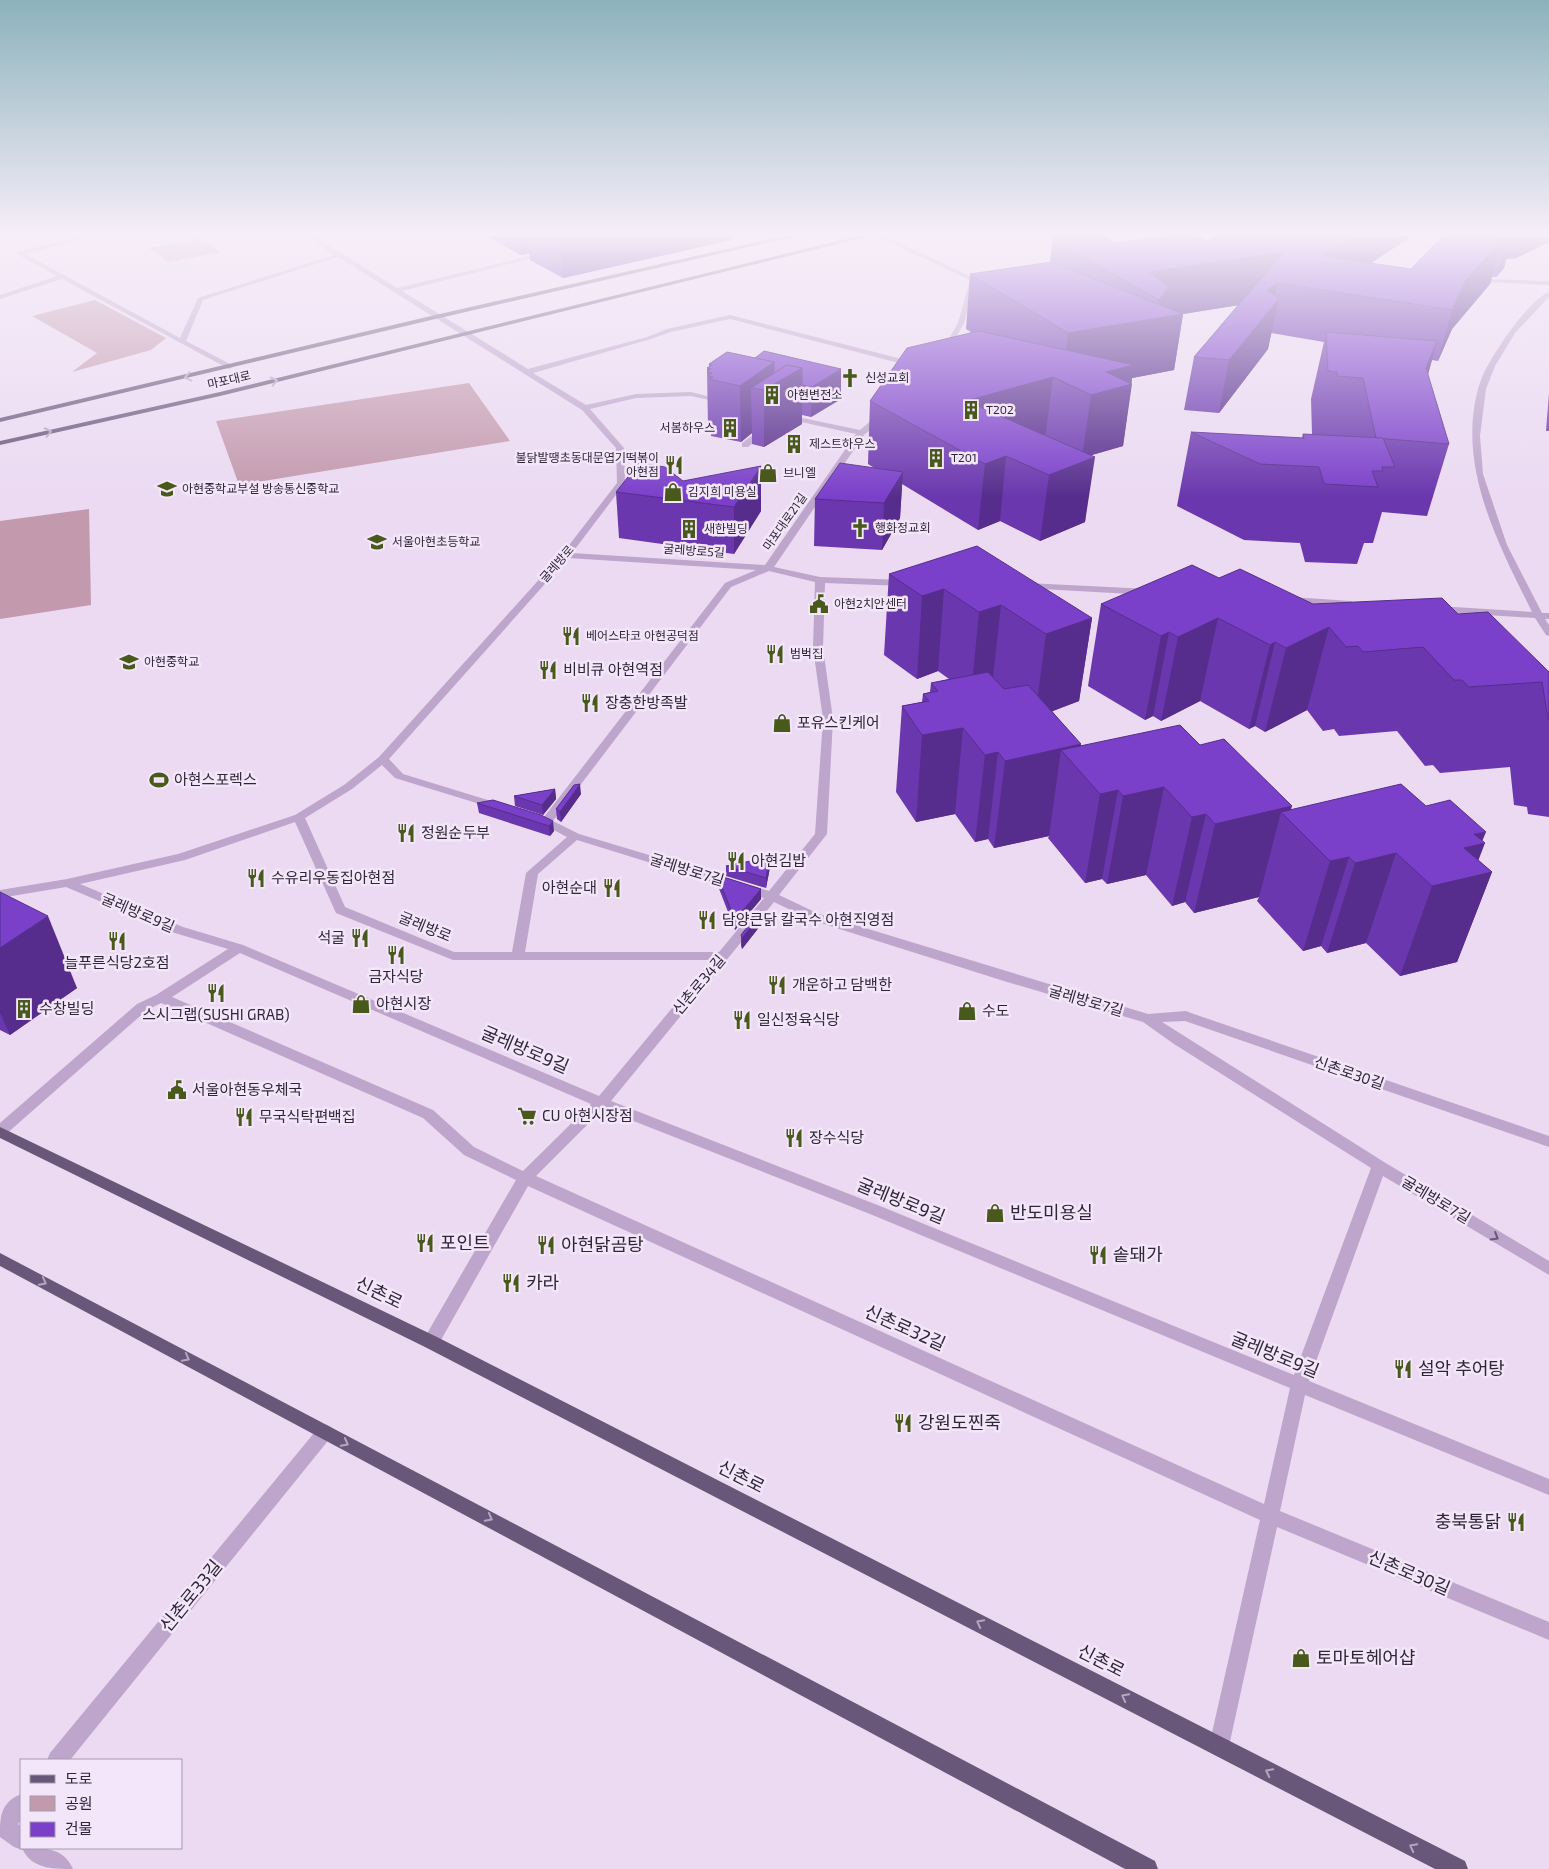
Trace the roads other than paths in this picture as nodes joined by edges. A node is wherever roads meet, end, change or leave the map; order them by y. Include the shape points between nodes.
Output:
1 (145, 322) edge
2 (190, 322) edge
3 (414, 322) edge
4 (449, 322) edge
5 (520, 322) edge
6 (706, 322) edge
7 (750, 322) edge
8 (960, 322) edge
9 (1521, 322) edge
10 (468, 335) junction
11 (182, 342) junction
12 (943, 357) edge
13 (229, 367) junction
14 (925, 367) edge
15 (527, 372) junction
16 (728, 402) edge
17 (585, 408) junction
18 (891, 408) edge
19 (776, 417) dead end
20 (0, 420) edge
21 (769, 427) edge
22 (862, 433) junction
23 (0, 443) edge
24 (745, 444) edge
25 (566, 555) junction
26 (768, 568) junction
27 (820, 580) junction
28 (918, 583) edge
29 (1016, 586) edge
30 (1162, 592) edge
31 (1280, 600) edge
32 (1360, 604) edge
33 (1429, 609) edge
34 (1538, 615) junction
35 (1549, 616) edge
36 (1549, 634) edge
37 (383, 759) junction
38 (509, 810) edge
39 (528, 816) edge
40 (299, 817) junction
41 (547, 821) junction
42 (575, 836) junction
43 (68, 883) junction
44 (0, 894) edge
45 (772, 896) junction
46 (239, 948) junction
47 (518, 955) junction
48 (723, 956) junction
49 (161, 998) junction
50 (1148, 1019) junction
51 (601, 1103) junction
52 (0, 1131) edge
53 (1549, 1142) edge
54 (1379, 1166) junction
55 (525, 1178) junction
56 (0, 1259) edge
57 (1549, 1269) edge
58 (431, 1342) junction
59 (1299, 1385) junction
60 (325, 1432) junction
61 (1549, 1487) edge
62 (1270, 1515) junction
63 (1549, 1631) edge
64 (1219, 1746) junction
65 (58, 1759) edge
66 (20, 1805) edge
67 (1, 1825) edge
68 (20, 1839) edge
69 (34, 1849) edge
70 (62, 1869) edge
71 (1147, 1869) edge
72 (1457, 1869) edge

1 - 11 street
2 - 11 street
3 - 13 main road, 마포대로
4 - 10 street, 굴레방로
5 - 10 main road, 마포대로
6 - 15 street
7 - 14 street
8 - 12 street
9 - 34 street via 1491,366 1482,389 1476,430 1479,474 1503,545
10 - 15 street, 굴레방로
23 -> 10 main road, 마포대로
11 - 13 street
13 -> 20 main road, 마포대로
15 - 17 street, 굴레방로
16 - 17 street via 691,394 636,396
17 - 25 street, 굴레방로 via 620,448 621,483
18 - 22 street, 마포대로21길
19 - 22 street via 785,415
21 - 24 street
22 - 26 street, 마포대로21길
25 - 26 street, 굴레방로5길
25 - 37 street, 굴레방로
26 - 27 street, 굴레방로5길
26 - 41 street, 마포대로21길 via 728,585
27 - 28 street, 굴레방로5길
27 - 45 street, 신촌로34길 via 818,648 828,719 821,834
29 - 30 street
31 - 32 street
33 - 34 street
34 - 35 street
34 - 36 street
37 - 38 street via 398,776
37 - 40 street, 굴레방로 via 348,787
39 - 41 street, 굴레방로7길
40 - 43 street, 굴레방로 via 181,858
40 - 47 street, 굴레방로 via 340,910 453,956
41 - 42 street, 굴레방로7길
42 - 45 street, 굴레방로7길
42 - 47 street via 532,873
43 - 44 street, 굴레방로
43 - 46 street, 굴레방로9길 via 180,930
45 - 48 street, 신촌로34길
45 - 50 street, 굴레방로7길 via 815,917
46 - 49 street
46 - 51 street, 굴레방로9길
47 - 48 street, 굴레방로
48 - 51 street, 신촌로34길
49 - 52 street, 신촌로 via 142,1007
49 - 55 street via 428,1114 469,1151
50 - 53 street, 신촌로30길 via 1186,1016
50 - 54 street, 굴레방로7길
51 - 55 street, 신촌로34길
51 - 59 street, 굴레방로9길 via 875,1210
52 - 58 main road, 신촌로
54 -> 57 street, 굴레방로7길
54 - 59 street
55 - 58 street, 신촌로34길
55 - 62 street, 신촌로32길
56 -> 60 main road
64 -> 58 main road, 신촌로
59 - 61 street, 굴레방로9길
59 - 62 street
60 - 65 street, 신촌로33길
60 -> 71 main road
62 - 63 street, 신촌로30길
62 - 64 street
72 -> 64 main road, 신촌로
66 - 67 street
67 - 68 street
69 - 70 street

